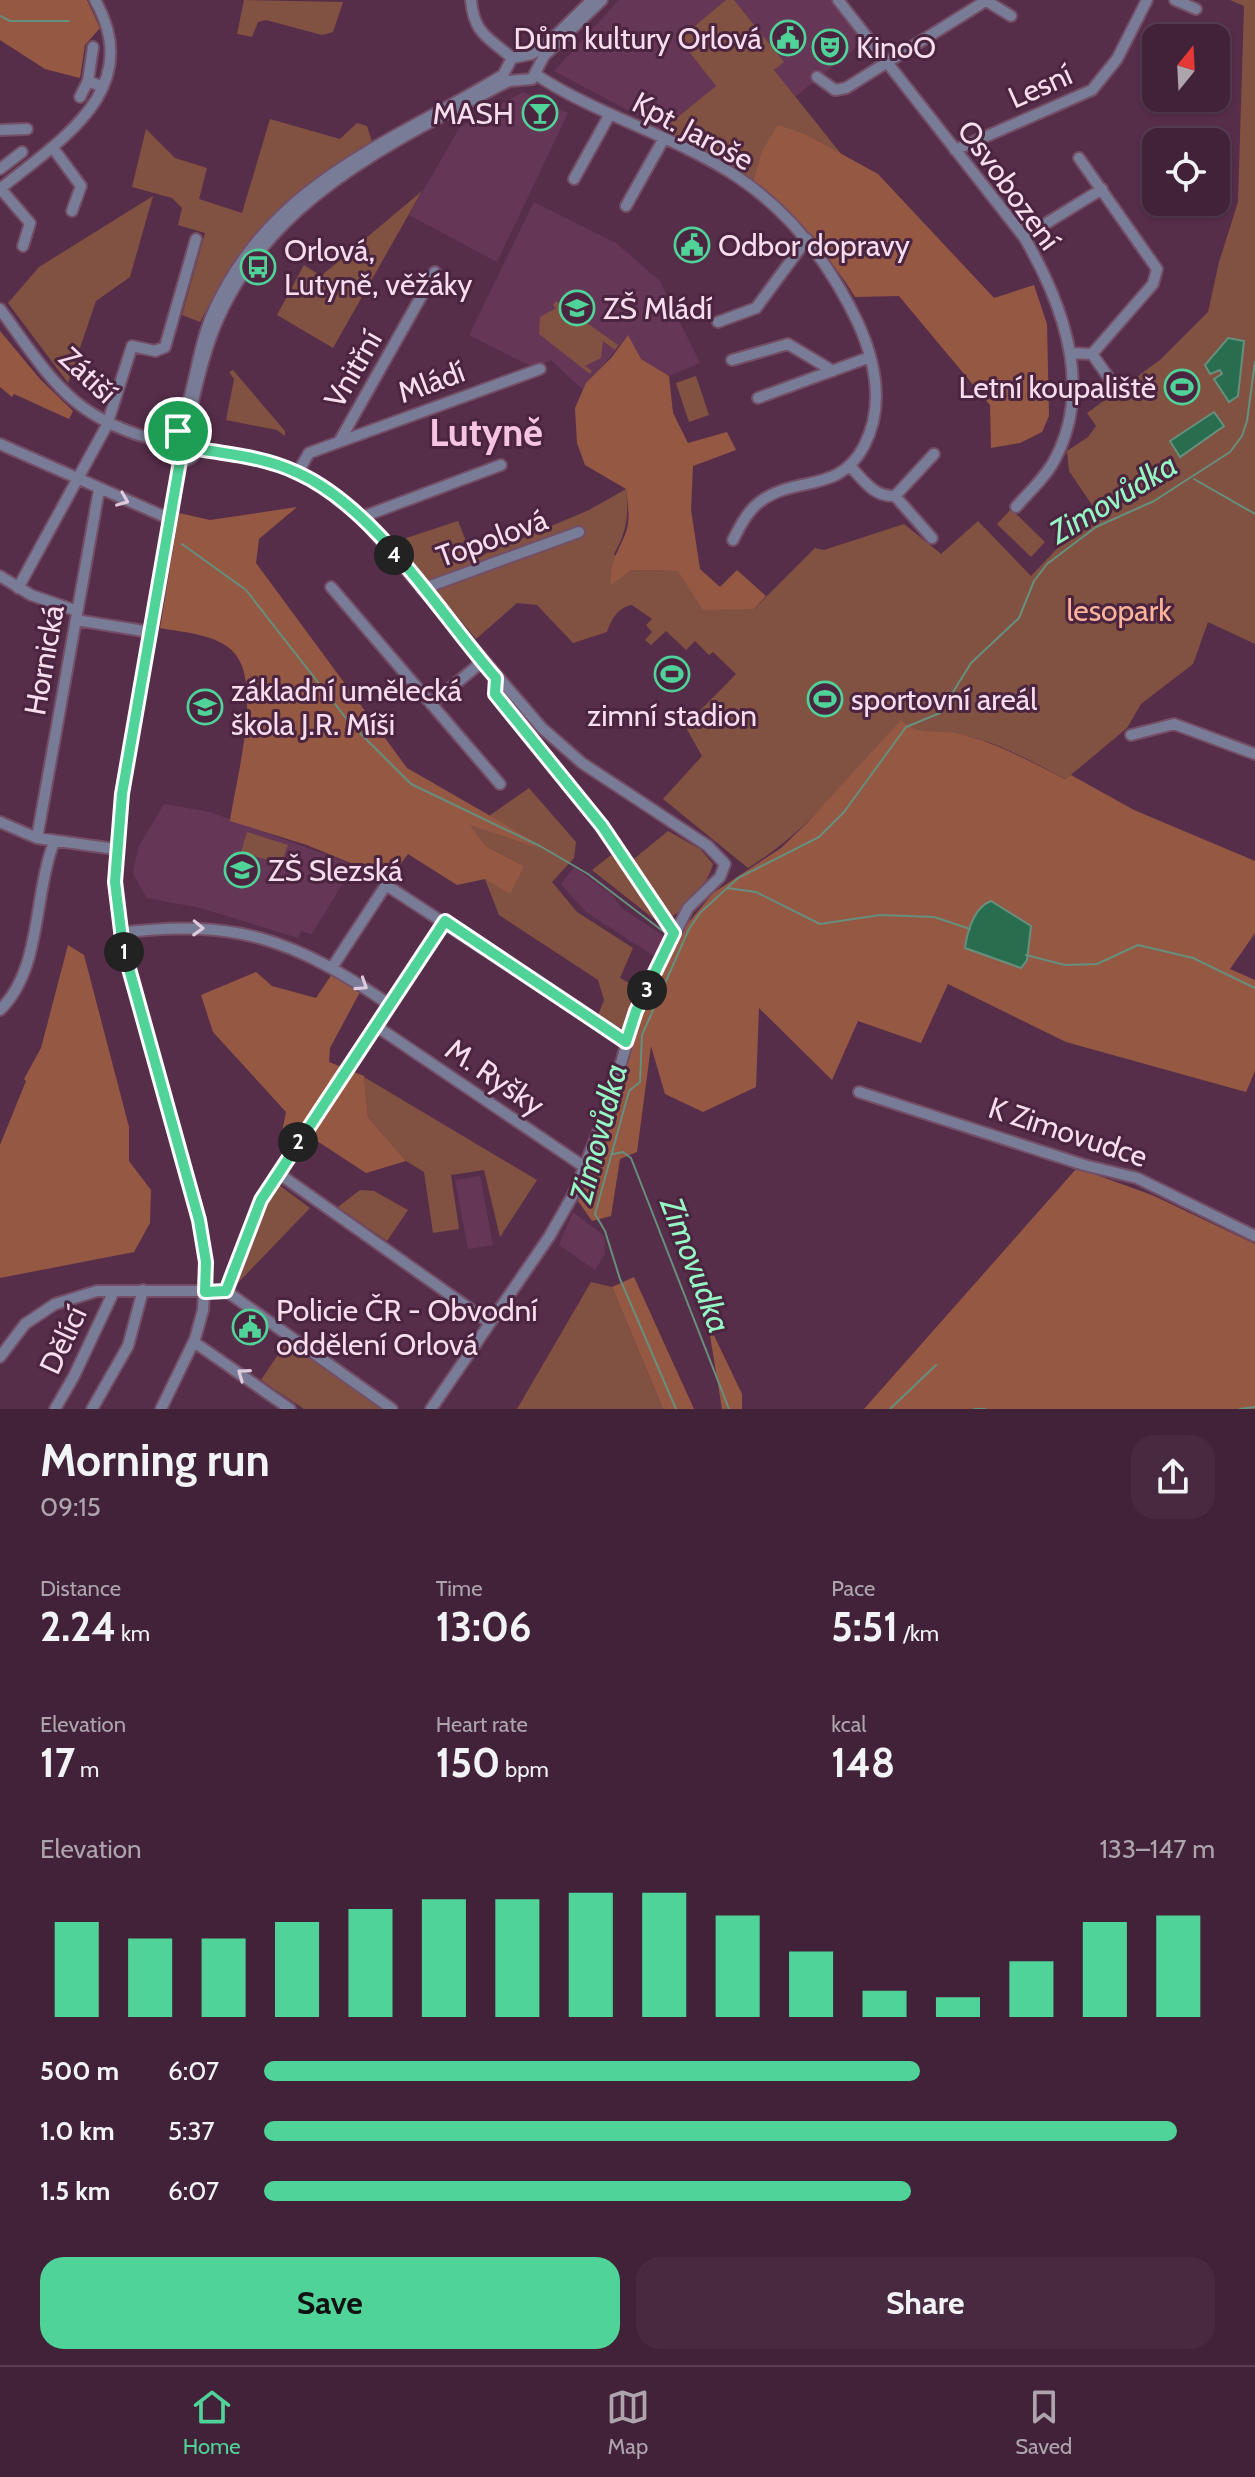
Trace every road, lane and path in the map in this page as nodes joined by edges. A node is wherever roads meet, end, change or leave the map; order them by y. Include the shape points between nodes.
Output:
1 (95, 0) edge
2 (471, 0) edge
3 (592, 0) edge
4 (602, 0) edge
5 (838, 0) edge
6 (986, 0) edge
7 (1147, 0) edge
8 (1175, 0) edge
9 (1196, 9) dead end
10 (1011, 16) dead end
11 (93, 47) dead end
12 (528, 55) junction
13 (886, 62) junction
14 (510, 63) junction
15 (536, 70) junction
16 (817, 77) dead end
17 (516, 80) junction
18 (88, 81) junction
19 (103, 87) junction
20 (80, 97) dead end
21 (610, 114) junction
22 (27, 129) dead end
23 (0, 130) edge
24 (663, 140) junction
25 (53, 148) junction
26 (955, 150) junction
27 (22, 152) dead end
28 (1079, 158) dead end
29 (0, 169) edge
30 (574, 179) dead end
31 (1, 185) edge
32 (1102, 189) junction
33 (626, 206) dead end
34 (72, 211) dead end
35 (1024, 237) junction
36 (196, 239) dead end
37 (807, 239) junction
38 (23, 246) dead end
39 (435, 272) dead end
40 (0, 309) edge
41 (718, 322) dead end
42 (1070, 353) junction
43 (1092, 354) junction
44 (870, 357) junction
45 (732, 360) dead end
46 (540, 369) dead end
47 (833, 371) junction
48 (1116, 388) dead end
49 (758, 398) dead end
50 (107, 425) junction
51 (178, 431) junction
52 (191, 434) junction
53 (339, 442) junction
54 (167, 443) junction
55 (0, 444) edge
56 (197, 449) junction
57 (934, 454) dead end
58 (180, 461) junction
59 (501, 465) dead end
60 (850, 466) junction
61 (298, 472) junction
62 (78, 480) junction
63 (99, 490) junction
64 (895, 496) junction
65 (1016, 507) dead end
66 (362, 517) junction
67 (170, 519) junction
68 (579, 532) dead end
69 (932, 538) dead end
70 (733, 540) dead end
71 (0, 576) edge
72 (331, 587) dead end
73 (18, 588) junction
74 (422, 589) junction
75 (76, 616) junction
76 (150, 632) junction
77 (482, 662) junction
78 (496, 678) junction
79 (431, 704) junction
80 (1131, 735) dead end
81 (1255, 754) edge
82 (500, 784) dead end
83 (0, 822) edge
84 (37, 838) junction
85 (54, 842) junction
86 (115, 849) junction
87 (445, 921) junction
88 (120, 933) junction
89 (674, 933) junction
90 (333, 966) junction
91 (390, 1005) junction
92 (0, 1010) edge
93 (376, 1026) junction
94 (626, 1042) junction
95 (859, 1092) dead end
96 (586, 1168) junction
97 (278, 1173) junction
98 (1255, 1236) edge
99 (143, 1290) junction
100 (114, 1291) junction
101 (226, 1291) junction
102 (205, 1292) junction
103 (490, 1323) junction
104 (194, 1342) junction
105 (0, 1357) edge
106 (55, 1409) edge
107 (92, 1409) edge
108 (161, 1409) edge
109 (290, 1409) edge
110 (392, 1409) edge
111 (431, 1409) edge

1 - 19 street via 109,46
2 - 14 street via 480,32
3 - 12 street via 573,22
4 - 15 street
5 - 13 street, Osvobození
6 - 10 street
6 - 13 street
7 - 26 street, Lesní via 1117,59 1092,90
8 - 9 street
11 - 18 street
12 - 14 street
12 - 15 street
13 - 16 street via 846,88 835,90
13 - 26 street, Osvobození
14 - 17 street
14 - 51 street via 486,85 341,166 274,221 242,260 216,306
15 - 17 street via 526,81
15 - 21 street, Kpt. Jaroše
17 - 52 street via 352,168 279,226 247,266 219,318 201,371
18 - 19 street
18 - 20 street
19 - 25 street via 92,110
21 - 24 street, Kpt. Jaroše
21 - 30 street
22 - 23 street
24 - 33 street
24 - 37 street, Kpt. Jaroše via 737,177
25 - 31 street
25 - 34 street via 81,186
26 - 35 street, Osvobození
27 - 29 street
28 - 32 street
31 - 38 street via 30,223
32 - 35 street
32 - 43 street via 1157,269 1153,284
35 - 42 street, Osvobození via 1043,269
36 - 50 street via 165,347 155,351 132,346
37 - 41 street via 756,308
37 - 44 street, Kpt. Jaroše via 842,289
39 - 53 street, Vnitřní
40 - 50 street, Zátiší via 60,390
42 - 43 street
42 - 65 street, Osvobození via 1072,407 1061,447
43 - 48 street
44 - 47 street
44 - 60 street, Kpt. Jaroše via 878,393 876,413
45 - 47 street via 788,344
46 - 53 street, Mládí
47 - 49 street
50 - 54 street, Zátiší
50 - 62 street
51 - 52 street
51 - 54 street
52 - 56 street
53 - 61 street, Vnitřní via 309,453
54 - 58 street via 168,453
55 - 62 street
56 - 58 street via 189,460
56 - 61 street
57 - 64 street
58 - 67 street
59 - 66 street
60 - 64 street via 875,492
60 - 70 street via 831,478 761,500
61 - 66 street
62 - 63 street
62 - 73 street
63 -> 67 street
63 - 75 street, Hornická
64 - 69 street
66 - 74 street
67 - 76 street
68 - 74 street, Topolová
71 - 73 street
72 - 79 street
73 - 75 street
74 - 77 street
75 - 76 street
75 - 84 street, Hornická
76 - 86 street
77 - 78 street
77 - 79 street
78 - 89 street via 495,694 602,826
78 - 89 street via 582,763 649,804 722,859 720,877 688,908
79 - 82 street
80 - 81 street via 1174,724
83 - 84 street
84 - 85 street
85 - 86 street
85 - 92 street via 42,873 25,974 16,994
86 - 88 street
87 - 90 street via 386,885
87 - 91 street
87 - 94 street
88 -> 90 street via 222,929 266,937
88 - 102 street via 199,1220
89 - 94 street
90 -> 91 street
91 - 93 street
93 - 96 street, M. Ryšky
93 - 97 street
94 - 96 street
95 - 98 street, K Zimovudce via 1137,1178
96 - 103 street via 549,1237
97 - 101 street via 252,1218
97 - 103 street
99 - 100 street
99 - 102 street
99 - 107 street via 128,1346
100 - 105 street via 55,1304 25,1324
100 - 106 street, Dělící
101 - 102 street
101 - 110 street
102 - 104 street
103 - 111 street
104 - 108 street
109 -> 104 street

